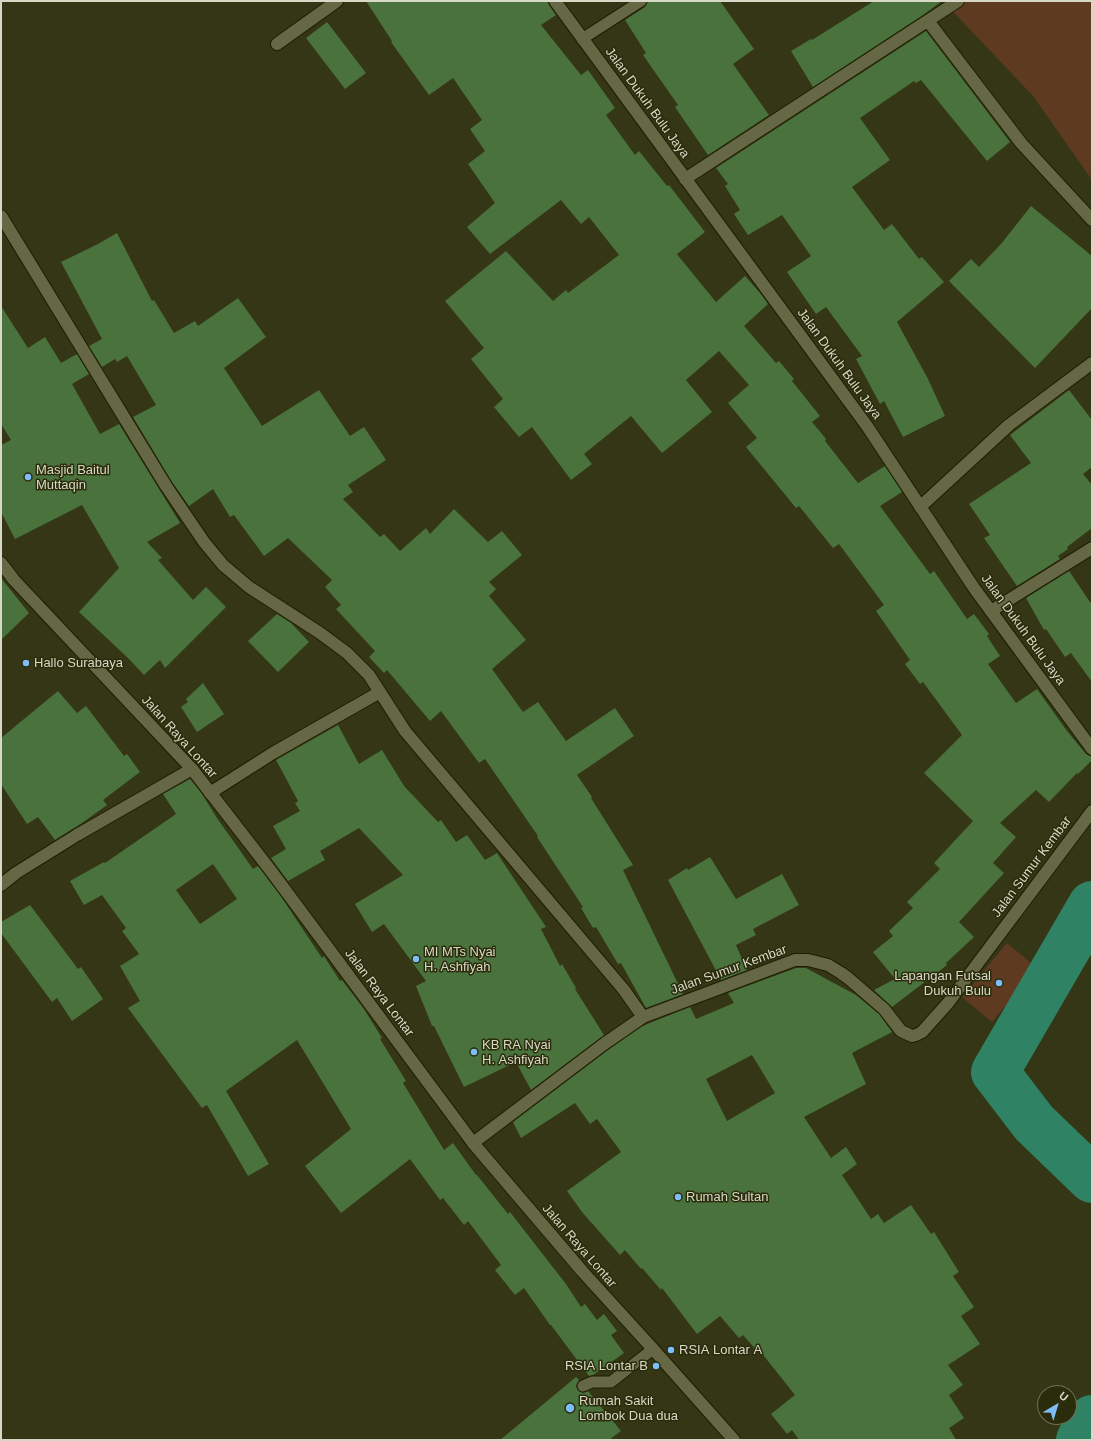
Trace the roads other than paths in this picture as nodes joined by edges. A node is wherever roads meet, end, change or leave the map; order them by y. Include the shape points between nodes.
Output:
1 (337, 1) edge
2 (555, 1) edge
3 (642, 1) edge
4 (958, 1) edge
5 (928, 21) junction
6 (582, 39) junction
7 (277, 44) dead end
8 (685, 179) junction
9 (1, 216) edge
10 (1092, 220) edge
11 (1092, 363) edge
12 (920, 507) junction
13 (1092, 548) edge
14 (1, 563) edge
15 (991, 611) junction
16 (380, 692) junction
17 (1092, 749) edge
18 (192, 769) junction
19 (210, 793) junction
20 (1092, 811) edge
21 (1, 885) edge
22 (643, 1018) junction
23 (473, 1143) junction
24 (653, 1349) junction
25 (583, 1386) dead end
26 (734, 1440) edge

1 - 7 street
2 - 6 street, Jalan Dukuh Bulu Jaya
3 - 6 lane
4 - 5 street
5 - 8 street
5 - 10 street via 1021,143
6 - 8 street, Jalan Dukuh Bulu Jaya
8 - 12 street, Jalan Dukuh Bulu Jaya via 867,426
9 - 16 street via 166,486 204,542 223,565 249,587 320,632 347,653 369,675
11 - 12 street via 1009,425
12 - 15 street, Jalan Dukuh Bulu Jaya
13 - 15 street
14 - 18 street, Jalan Raya Lontar via 14,580
15 - 17 street, Jalan Dukuh Bulu Jaya
16 - 19 street via 273,753
16 - 22 street via 405,731 624,990
18 - 19 street, Jalan Raya Lontar
18 - 21 street via 77,835
19 - 23 street, Jalan Raya Lontar via 272,871
20 - 22 street, Jalan Sumur Kembar via 948,1003 922,1032 916,1035 901,1031 884,1009 848,978 828,965 808,960 795,960
22 - 23 street, Jalan Sumur Kembar via 604,1044
23 - 24 street, Jalan Raya Lontar via 582,1271
24 - 25 lane via 611,1382 592,1382
24 - 26 street, Jalan Raya Lontar

